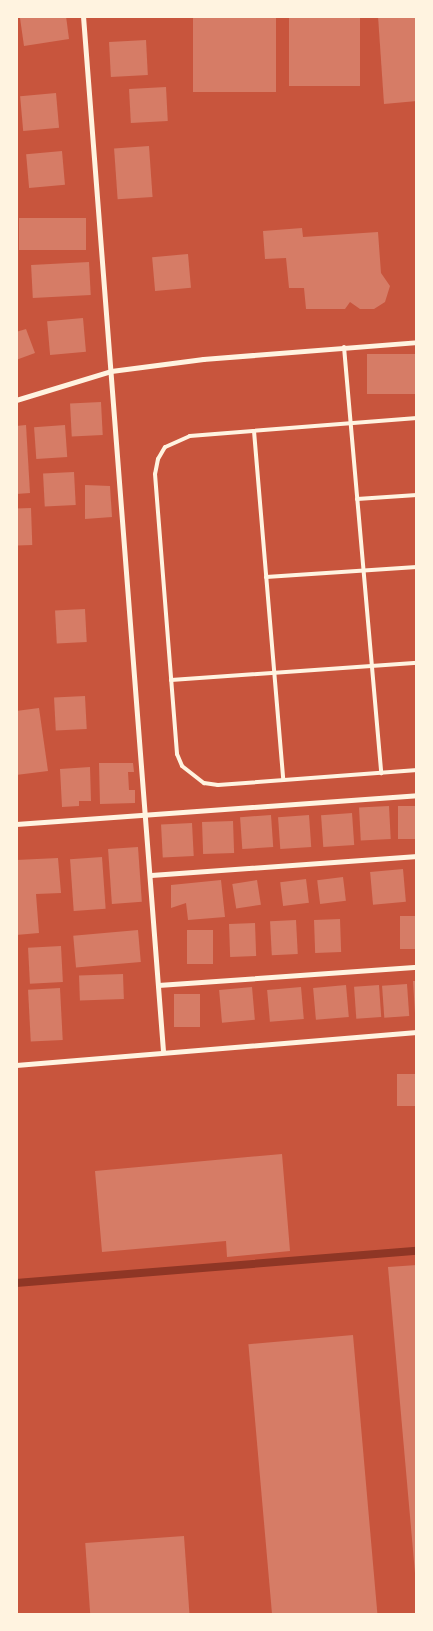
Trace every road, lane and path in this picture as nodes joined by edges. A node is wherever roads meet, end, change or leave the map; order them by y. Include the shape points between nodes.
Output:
1 (83, 16) edge
2 (417, 342) edge
3 (344, 347) junction
4 (111, 371) junction
5 (16, 400) edge
6 (417, 418) edge
7 (351, 423) junction
8 (254, 431) junction
9 (417, 495) edge
10 (357, 499) junction
11 (417, 567) edge
12 (363, 570) junction
13 (266, 577) junction
14 (417, 663) edge
15 (371, 666) junction
16 (274, 673) junction
17 (171, 680) junction
18 (417, 770) edge
19 (381, 773) junction
20 (283, 780) junction
21 (417, 795) edge
22 (147, 814) junction
23 (16, 824) edge
24 (417, 856) edge
25 (151, 875) junction
26 (417, 967) edge
27 (158, 985) junction
28 (417, 1032) edge
29 (163, 1051) junction
30 (16, 1065) edge

1 - 4 street
2 - 3 street
3 - 4 street via 202,358
3 - 7 lane
4 - 5 street
4 - 22 street
6 - 7 lane
7 - 8 lane
7 - 10 lane
8 - 13 lane
8 - 17 lane via 176,440 165,447 158,459 155,474
9 - 10 lane
10 - 12 lane
11 - 12 lane
12 - 13 lane
12 - 15 lane
13 - 16 lane
14 - 15 lane
15 - 16 lane
15 - 19 lane
16 - 17 lane
16 - 20 lane
17 - 20 lane via 177,754 192,776 218,785
18 - 19 lane
19 - 20 lane
21 - 22 street
22 - 23 street
22 - 25 street
24 - 25 street
25 - 27 street
26 - 27 street
27 - 29 street
28 - 29 street
29 - 30 street

